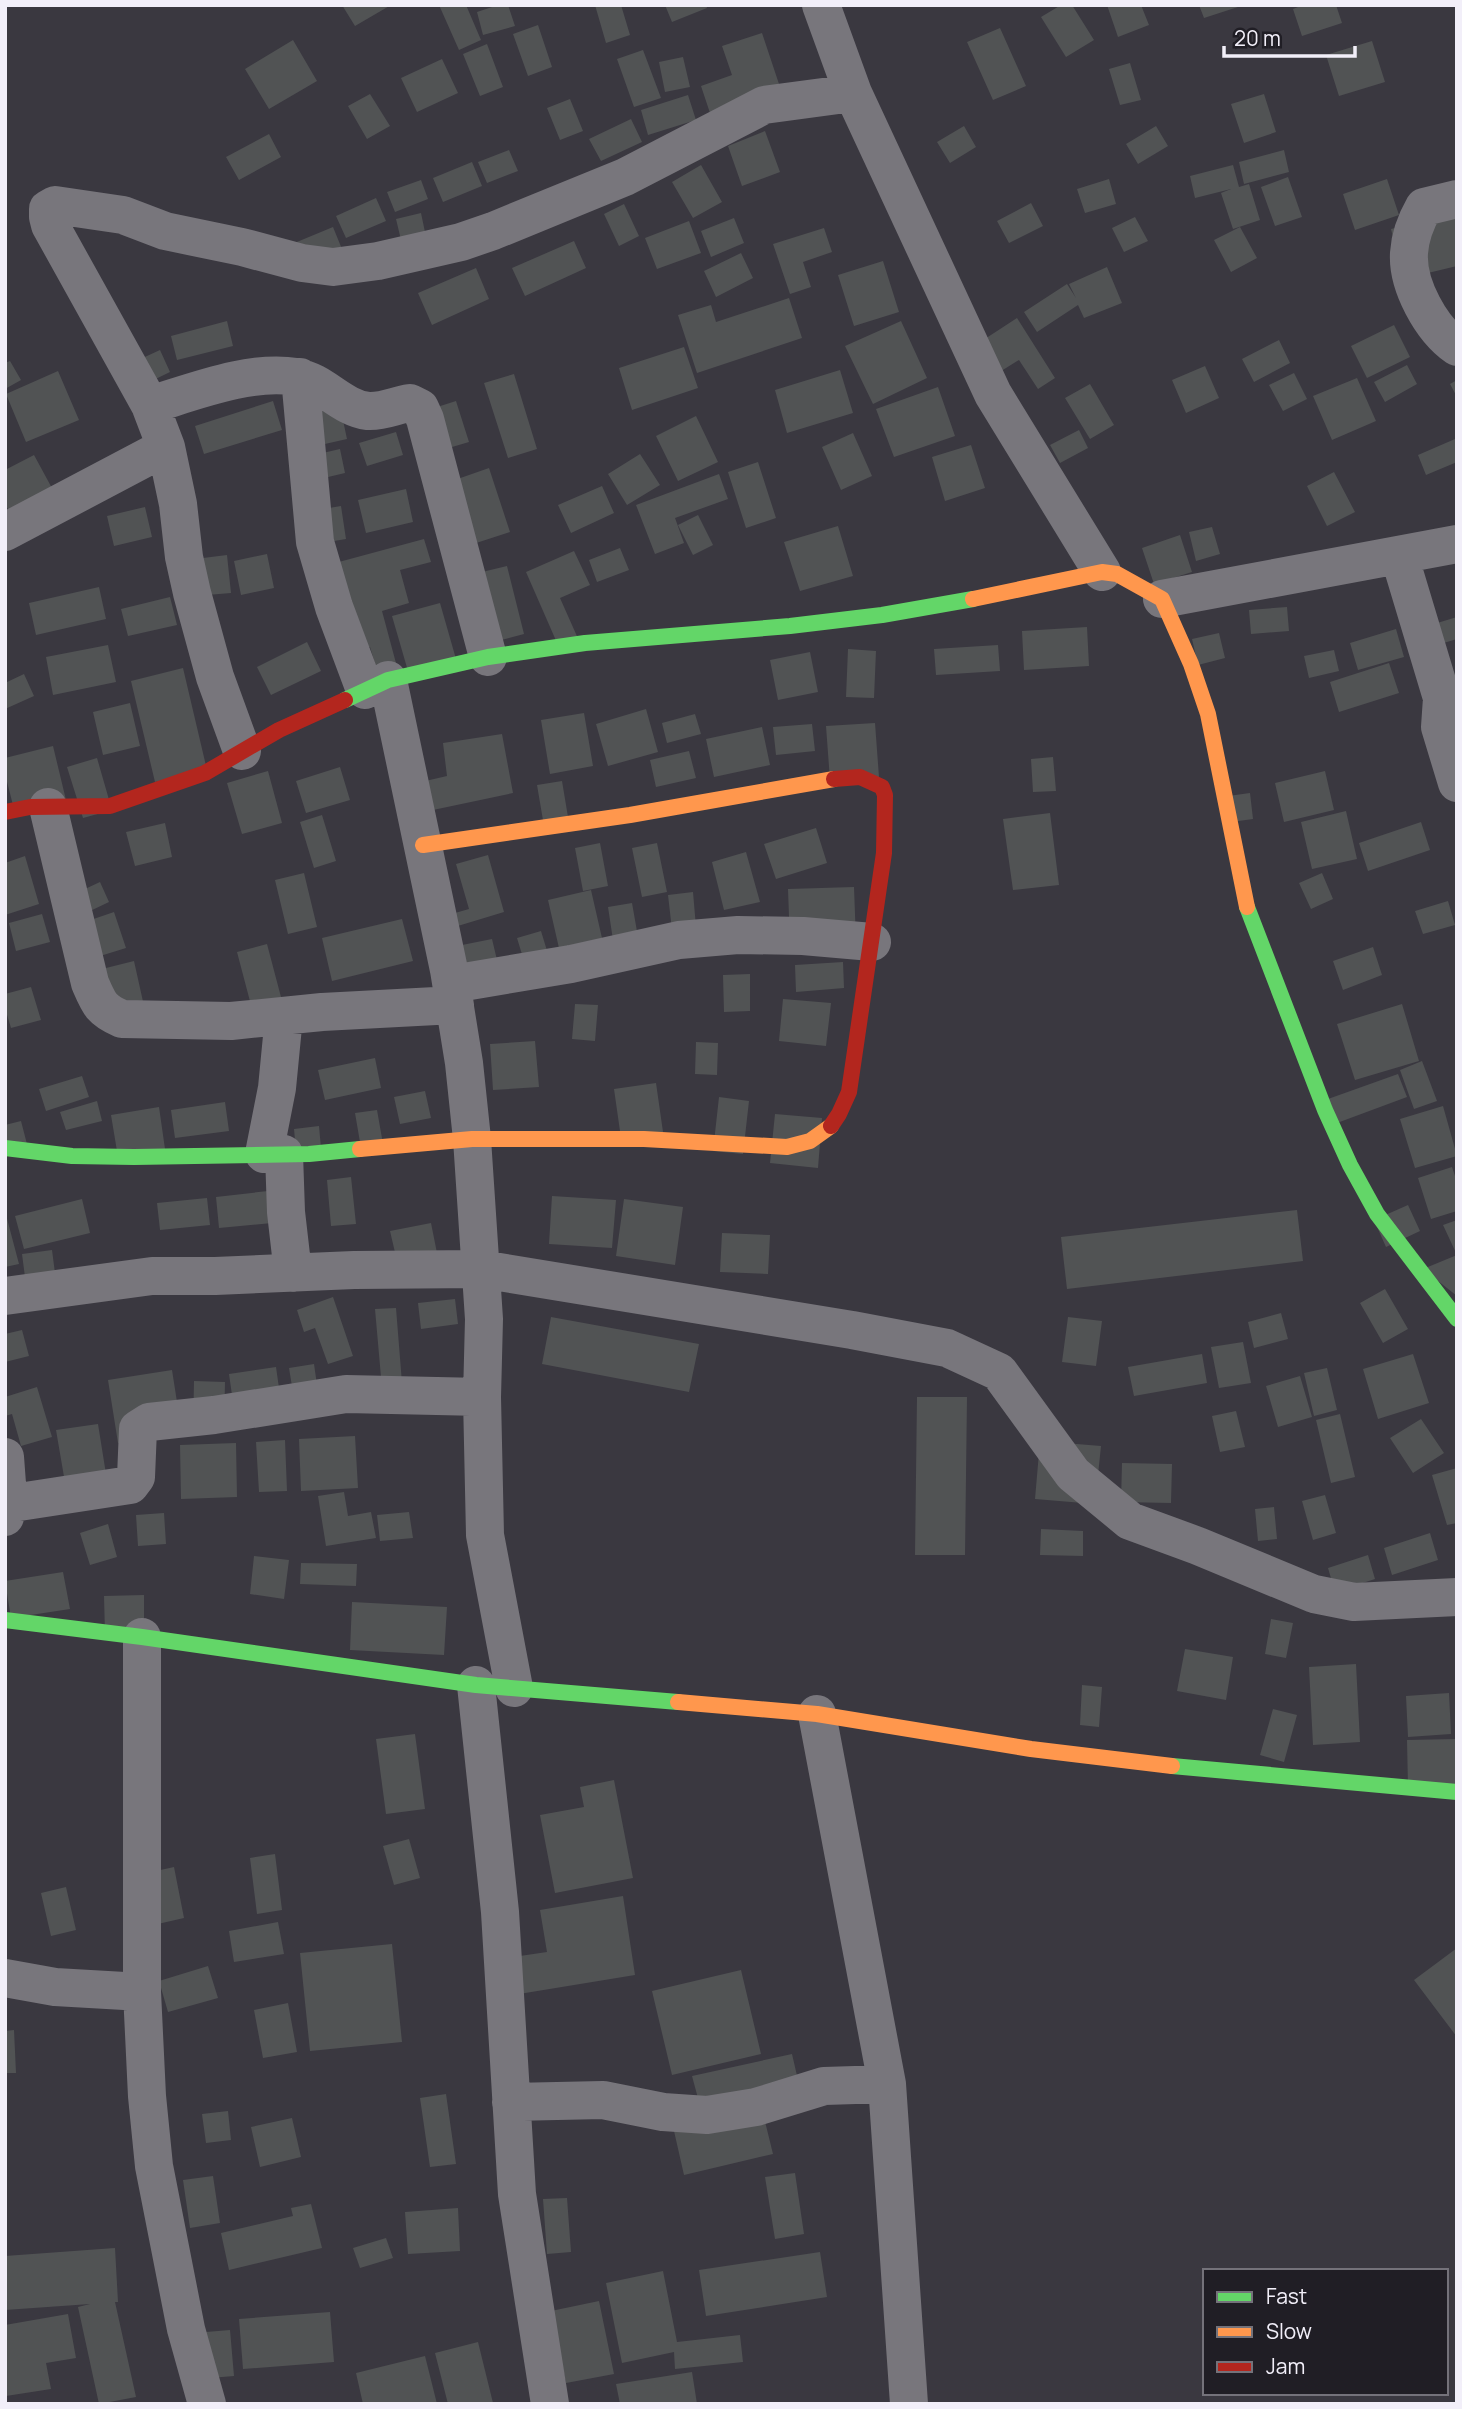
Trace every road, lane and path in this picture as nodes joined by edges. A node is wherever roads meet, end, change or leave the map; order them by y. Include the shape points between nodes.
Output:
1 (821, 5) edge
2 (853, 93) junction
3 (1457, 199) edge
4 (1457, 347) edge
5 (300, 377) junction
6 (150, 405) junction
7 (166, 447) junction
8 (5, 532) edge
9 (1457, 544) edge
10 (1399, 555) junction
11 (1102, 572) junction
12 (1162, 599) junction
13 (488, 657) junction
14 (377, 685) junction
15 (242, 751) junction
16 (1457, 783) edge
17 (48, 807) junction
18 (5, 811) edge
19 (423, 845) junction
20 (872, 942) junction
21 (454, 995) junction
22 (284, 1016) junction
23 (472, 1139) junction
24 (5, 1148) edge
25 (274, 1154) junction
26 (481, 1269) junction
27 (293, 1273) junction
28 (5, 1296) edge
29 (1457, 1319) edge
30 (482, 1397) junction
31 (5, 1457) edge
32 (6, 1503) edge
33 (5, 1517) edge
34 (1457, 1597) edge
35 (5, 1620) edge
36 (142, 1637) junction
37 (476, 1685) junction
38 (514, 1688) junction
39 (817, 1714) junction
40 (1457, 1792) edge
41 (5, 1978) edge
42 (142, 1992) junction
43 (887, 2084) junction
44 (511, 2102) junction
45 (207, 2404) edge
46 (550, 2404) edge
47 (909, 2404) edge

1 - 2 street
2 - 6 street via 764,105 625,177 517,221 461,242 377,261 333,267 302,263 165,231 123,215 51,206 47,210 50,225
2 - 11 street via 993,394
3 - 4 street via 1424,207 1415,224 1409,255 1416,290 1427,314 1443,337
5 - 6 street via 258,376
5 - 13 street via 363,410 381,411 410,403 420,408
5 - 14 street via 315,542 334,607
6 - 7 street
7 - 8 street
7 - 15 street via 192,593
9 - 10 street
10 - 12 street
10 - 16 street via 1442,698 1440,727
11 - 12 street via 1117,574
11 - 13 street via 881,615 585,643
12 - 29 street via 1208,714 1248,913 1325,1110 1377,1214
13 - 14 street
14 - 15 street
14 - 19 street
15 - 17 street via 205,773 110,806
17 - 18 street
17 - 22 street via 90,983 100,1006 122,1019 231,1021
19 - 20 street via 864,777 880,784 886,795 884,853
19 - 21 street
20 - 21 street via 738,935 679,940
20 - 23 street via 849,1092 841,1115 807,1145
21 - 22 street
21 - 23 street
22 - 25 street
23 - 25 street
23 - 26 street
24 - 25 street via 72,1156
25 - 27 street
26 - 27 street
26 - 30 street
26 - 34 street via 947,1348 999,1372 1073,1474 1130,1521 1314,1594 1354,1602
27 - 28 street via 152,1276
30 - 32 street via 346,1394 149,1422 138,1429 136,1477 130,1485
30 - 38 street via 485,1535
31 - 32 street
32 - 33 street
35 - 36 street
36 - 37 street
36 - 42 street
37 - 38 street
37 - 44 street via 499,1912
38 - 39 street
39 - 40 street via 1031,1749
39 - 43 street
41 - 42 street via 55,1987
42 - 45 street via 155,2166 186,2329
43 - 44 street via 824,2086 756,2107 707,2115 603,2100
43 - 47 street
44 - 46 street via 517,2194

